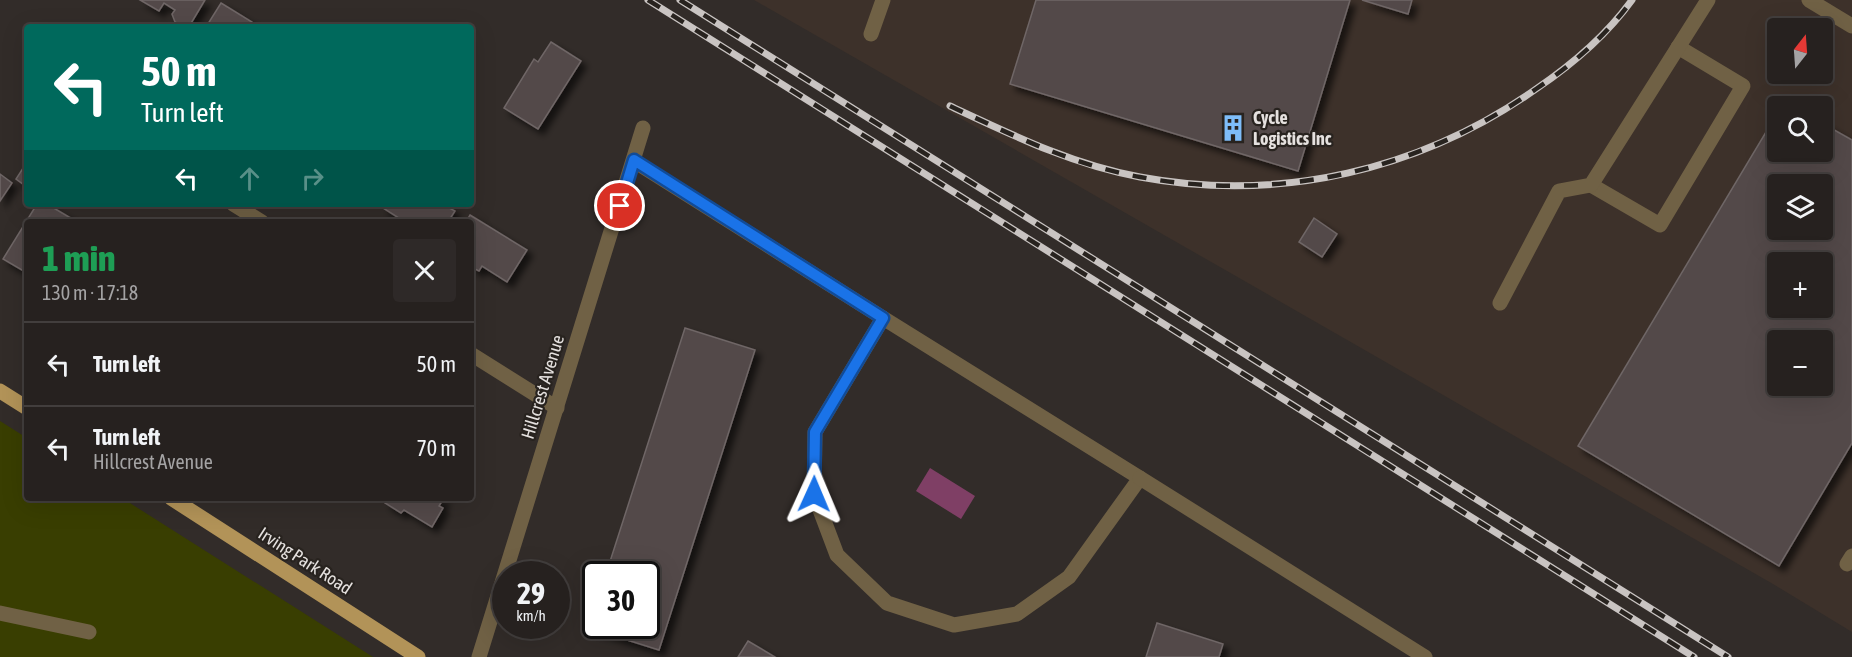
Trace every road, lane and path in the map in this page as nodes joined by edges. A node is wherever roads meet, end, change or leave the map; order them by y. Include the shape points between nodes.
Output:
1 (883, 0) edge
2 (1708, 0) edge
3 (1809, 0) edge
4 (1852, 26) edge
5 (872, 34) dead end
6 (1678, 48) junction
7 (643, 128) dead end
8 (634, 160) junction
9 (1591, 184) junction
10 (238, 207) edge
11 (257, 219) edge
12 (1500, 303) dead end
13 (883, 318) junction
14 (474, 356) edge
15 (0, 391) edge
16 (24, 406) edge
17 (557, 408) junction
18 (1140, 478) junction
19 (176, 501) edge
20 (0, 613) edge
21 (89, 632) dead end
22 (418, 657) edge
23 (479, 657) edge
24 (1425, 657) edge

1 - 5 street
2 - 6 street
3 - 4 street
6 - 9 street
6 - 9 street via 1743,86 1660,225
7 - 8 street, Hillcrest Avenue
8 - 13 street
8 - 17 street, Hillcrest Avenue
9 - 12 street via 1559,191
10 - 11 street
13 - 18 street
13 - 18 street via 815,432 814,494 837,555 887,603 954,625 1017,614 1069,577
14 - 17 street
15 - 16 main road
17 - 23 street, Hillcrest Avenue
18 - 24 street
19 - 22 main road, Irving Park Road
20 - 21 street

